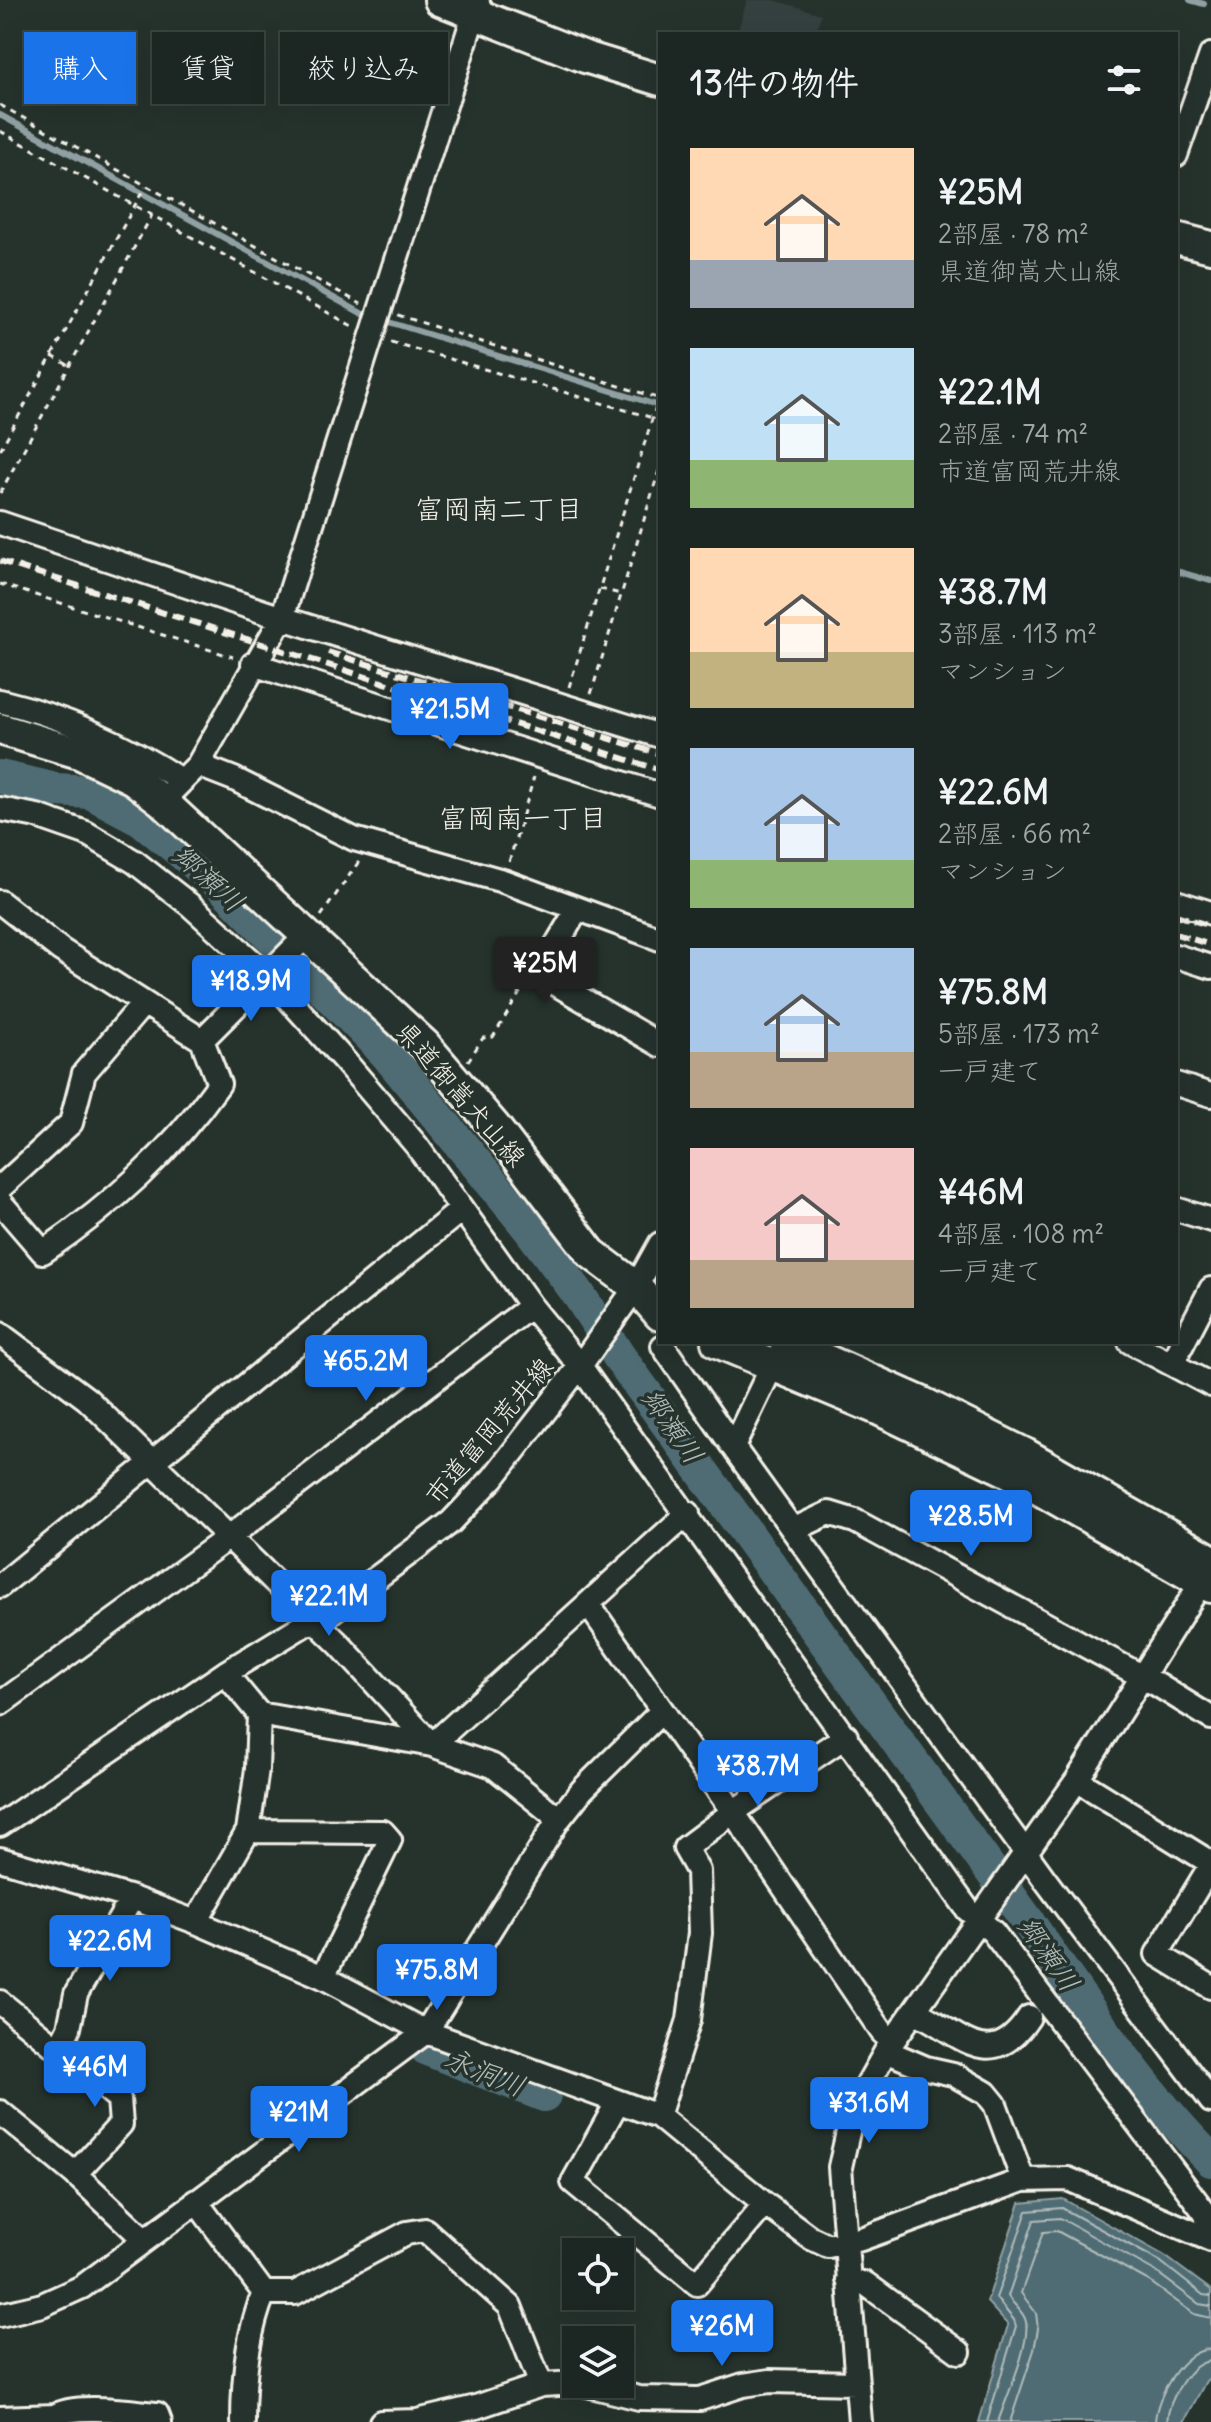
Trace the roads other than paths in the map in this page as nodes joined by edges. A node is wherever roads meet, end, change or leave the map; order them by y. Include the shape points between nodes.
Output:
1 (440, 0) edge
2 (477, 8) edge
3 (1211, 55) edge
4 (658, 79) edge
5 (1178, 149) edge
6 (1178, 239) edge
7 (1211, 247) edge
8 (0, 523) edge
9 (282, 618) junction
10 (253, 664) junction
11 (0, 701) edge
12 (0, 729) edge
13 (658, 735) edge
14 (180, 782) junction
15 (658, 794) edge
16 (0, 809) edge
17 (0, 902) edge
18 (1178, 903) edge
19 (1211, 913) edge
20 (571, 920) dead end
21 (307, 935) junction
22 (658, 938) edge
23 (1178, 957) edge
24 (1211, 967) edge
25 (266, 974) junction
26 (143, 1004) junction
27 (202, 1040) junction
28 (658, 1044) edge
29 (1178, 1085) edge
30 (1211, 1095) edge
31 (0, 1188) edge
32 (0, 1202) edge
33 (461, 1210) junction
34 (1178, 1210) edge
35 (1211, 1220) edge
36 (658, 1252) edge
37 (1211, 1289) edge
38 (648, 1290) edge
39 (531, 1306) junction
40 (658, 1311) edge
41 (0, 1334) edge
42 (736, 1344) edge
43 (1134, 1344) edge
44 (663, 1346) dead end
45 (785, 1349) edge
46 (1172, 1364) junction
47 (580, 1366) junction
48 (1211, 1385) edge
49 (733, 1447) junction
50 (153, 1464) junction
51 (688, 1513) junction
52 (793, 1530) junction
53 (229, 1537) junction
54 (1209, 1574) edge
55 (0, 1586) edge
56 (588, 1604) junction
57 (312, 1620) junction
58 (225, 1673) junction
59 (1143, 1677) junction
60 (0, 1704) edge
61 (661, 1712) junction
62 (259, 1714) junction
63 (1211, 1718) edge
64 (846, 1736) junction
65 (432, 1745) junction
66 (1077, 1780) junction
67 (733, 1812) junction
68 (559, 1819) junction
69 (0, 1825) edge
70 (248, 1831) junction
71 (1027, 1855) junction
72 (1211, 1864) edge
73 (4, 1866) edge
74 (132, 1898) junction
75 (979, 1921) junction
76 (196, 1922) junction
77 (323, 1977) junction
78 (1211, 1987) edge
79 (0, 2002) edge
80 (916, 2012) junction
81 (1029, 2017) dead end
82 (426, 2032) junction
83 (890, 2046) junction
84 (58, 2050) junction
85 (1211, 2101) edge
86 (617, 2103) junction
87 (0, 2112) edge
88 (658, 2116) junction
89 (75, 2174) junction
90 (1023, 2180) junction
91 (196, 2201) junction
92 (765, 2204) junction
93 (145, 2240) junction
94 (1211, 2240) edge
95 (846, 2244) junction
96 (848, 2280) junction
97 (264, 2293) junction
98 (0, 2315) edge
99 (959, 2352) dead end
100 (856, 2383) junction
101 (562, 2384) edge
102 (541, 2385) junction
103 (634, 2397) edge
104 (0, 2418) edge
105 (160, 2422) edge
106 (243, 2422) edge
107 (381, 2422) edge
108 (860, 2422) edge

1 - 2 main road
2 - 4 main road via 585,57
2 - 9 street
3 - 5 street
6 - 7 main road
8 - 9 street
9 - 10 street
9 - 13 street
10 - 14 street
10 - 15 street
11 - 14 street via 134,749
12 - 14 main road, 県道御嵩犬山線 via 79,753 133,779
14 - 21 main road, 県道御嵩犬山線
14 - 22 street via 234,779 354,839 503,881
16 - 25 street via 86,833 135,862
17 - 26 street
18 - 19 street
20 - 28 street via 539,974
21 - 25 street
21 - 38 main road, 県道御嵩犬山線 via 425,1045 591,1253
23 - 24 street
25 - 27 street
25 - 33 street via 417,1146
26 - 27 street
26 - 31 street via 84,1073 71,1123
27 - 32 street via 219,1084 188,1128 99,1213 43,1252
29 - 30 street
33 - 39 street
33 - 50 street
34 - 35 street
36 - 38 street, 市道富岡荒井線
37 - 46 street
38 - 40 main road, 県道御嵩犬山線
38 - 47 street, 市道富岡荒井線 via 618,1312
39 - 47 street
39 - 53 street
41 - 50 street via 87,1399
42 - 45 main road
43 - 46 street
44 - 49 street
45 - 49 street
45 - 54 main road via 880,1410
46 - 48 street
47 - 51 street
47 - 57 street, 市道富岡荒井線 via 493,1478 451,1522 331,1612
49 - 52 street
50 - 53 street
50 - 55 street
51 - 56 street
51 - 64 street
52 - 59 street via 829,1513 855,1521
52 - 71 street
53 - 57 street
53 - 60 street
54 - 59 street
56 - 61 street
56 - 65 street
57 - 58 street, 市道富岡荒井線
57 - 65 street
58 - 62 street
58 - 69 street, 市道富岡荒井線
59 - 63 street
59 - 66 street
61 - 67 street
61 - 68 street
62 - 65 street
62 - 70 street
64 - 67 street
64 - 75 street
65 - 68 street via 493,1766
66 - 71 street
66 - 72 street
67 - 83 street
67 - 88 street via 685,1848 698,1871 700,1933 689,2020
68 - 82 street
70 - 76 street
70 - 77 street via 383,1832 390,1840
71 - 75 street
71 - 85 street
72 - 78 street via 1157,1954
73 - 74 street
74 - 76 street
74 - 84 street via 76,1994
75 - 80 street
75 - 94 street via 993,1932 1206,2214
76 - 77 street
77 - 82 street
79 - 84 street
80 - 81 street via 970,2045 989,2048 1006,2044
80 - 83 street
82 - 86 street
82 - 91 street
83 - 90 street via 986,2093
83 - 95 street via 853,2110 840,2167
84 - 89 street via 119,2099 121,2124
86 - 88 street
86 - 92 street via 573,2182 697,2284
87 - 89 street
88 - 92 street
89 - 93 street
90 - 94 street via 1068,2179
90 - 95 street
91 - 93 street
91 - 97 street
92 - 95 street via 811,2238 828,2246
93 - 98 street via 62,2298
95 - 96 street
96 - 99 street via 866,2284
96 - 100 street
97 - 102 street via 295,2293 407,2233 425,2230 510,2306
97 - 106 street via 254,2315
100 - 103 street via 770,2381 700,2399
100 - 108 street
101 - 102 street
102 - 107 street via 417,2421
104 - 105 street via 88,2410 157,2414

